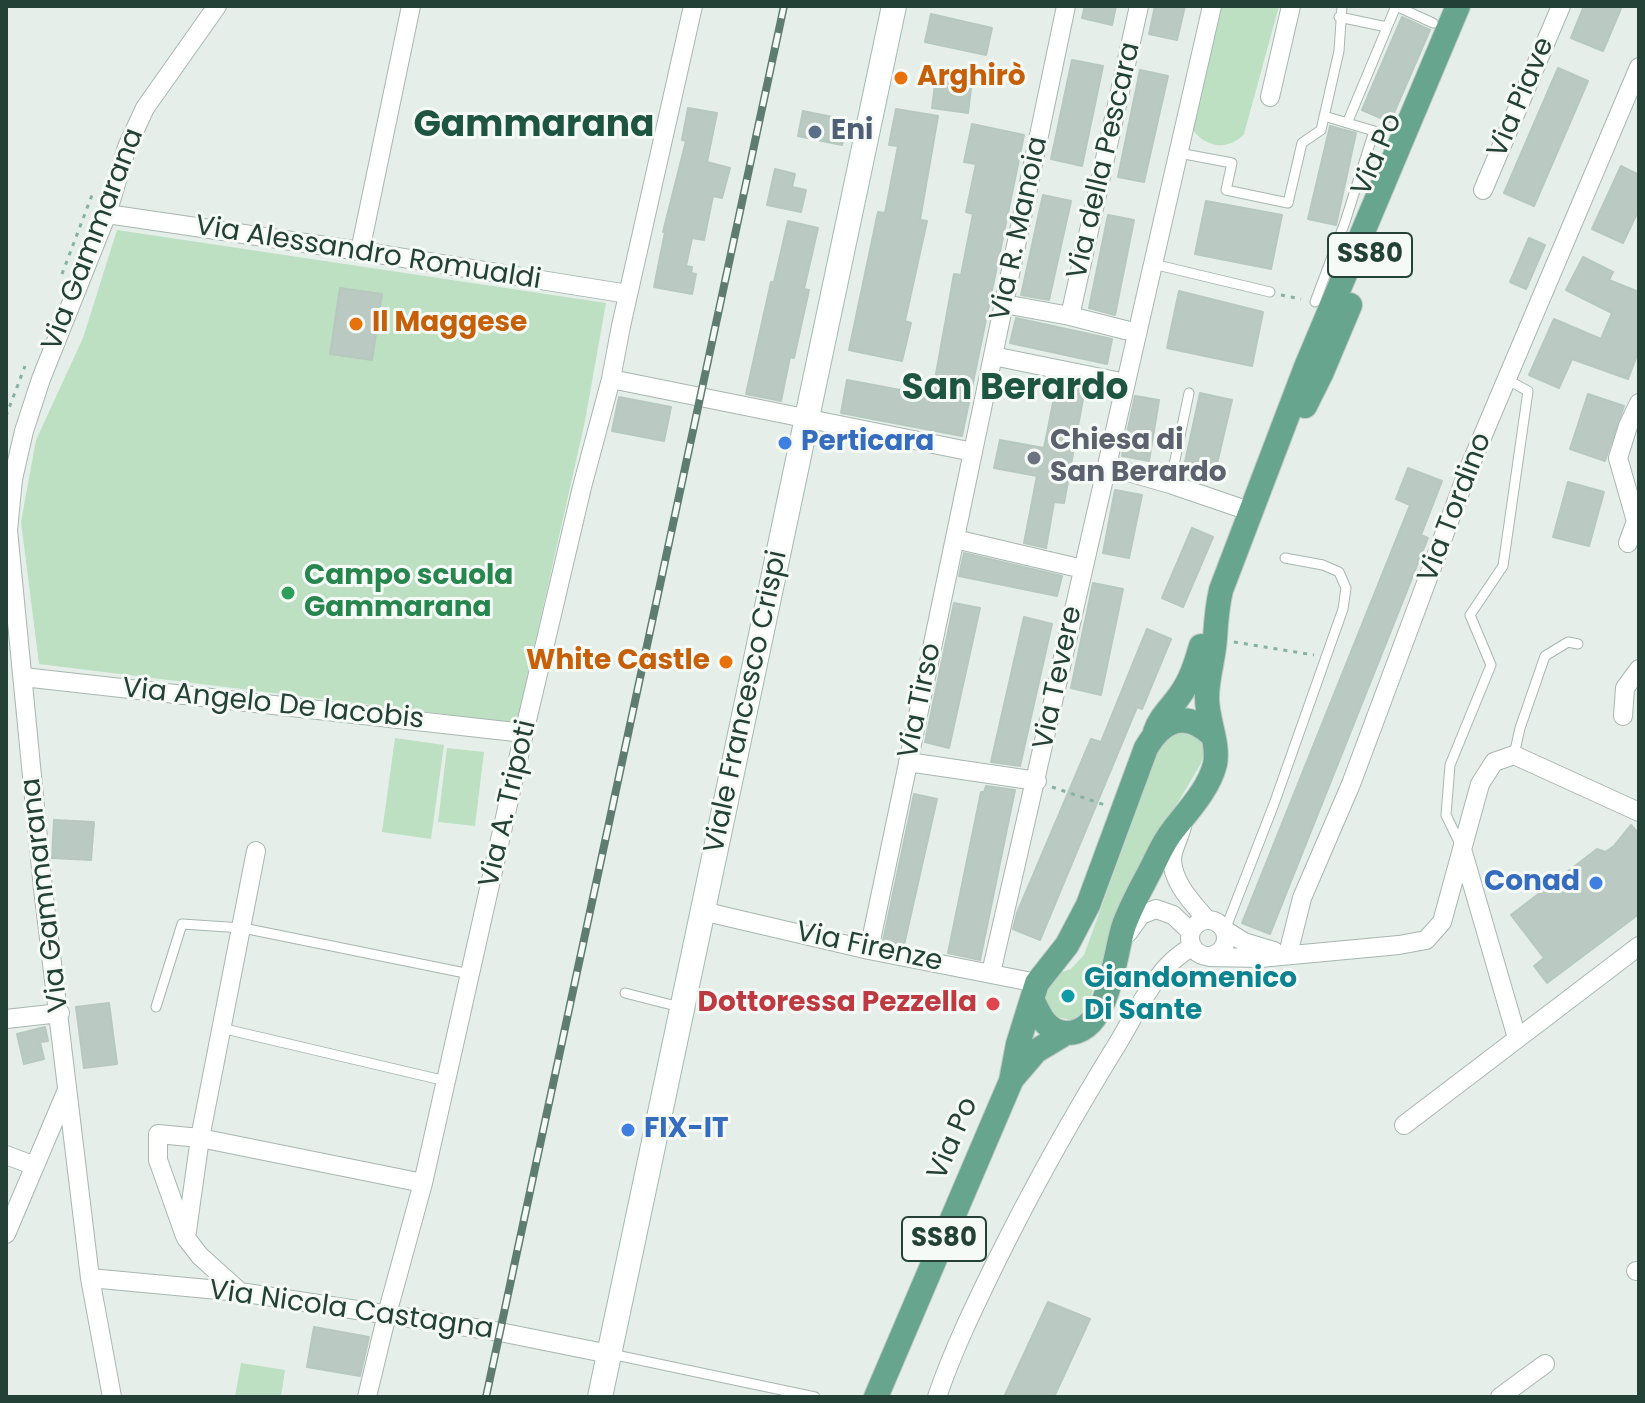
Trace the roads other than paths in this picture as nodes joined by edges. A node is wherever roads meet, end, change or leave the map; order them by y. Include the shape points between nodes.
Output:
1 (217, 6) edge
2 (411, 6) edge
3 (693, 6) edge
4 (894, 6) edge
5 (1066, 6) edge
6 (1139, 6) edge
7 (1212, 6) edge
8 (1291, 6) edge
9 (1342, 6) edge
10 (1396, 6) edge
11 (1458, 6) edge
12 (1475, 6) edge
13 (1561, 6) edge
14 (1339, 17) junction
15 (1433, 23) dead end
16 (1387, 27) junction
17 (1639, 67) edge
18 (1270, 97) dead end
19 (1324, 116) junction
20 (1348, 121) junction
21 (1179, 153) junction
22 (1483, 190) dead end
23 (107, 214) junction
24 (360, 251) junction
25 (1153, 264) junction
26 (1270, 292) dead end
27 (628, 294) junction
28 (1315, 302) dead end
29 (1004, 304) junction
30 (1070, 316) junction
31 (1137, 333) junction
32 (993, 356) junction
33 (611, 379) junction
34 (1506, 379) junction
35 (1126, 383) junction
36 (1189, 393) dead end
37 (1639, 403) edge
38 (809, 420) junction
39 (973, 452) junction
40 (1107, 466) junction
41 (1170, 484) junction
42 (1255, 507) junction
43 (7, 530) edge
44 (955, 539) junction
45 (1628, 543) dead end
46 (1285, 558) dead end
47 (1083, 569) junction
48 (1215, 617) junction
49 (1578, 644) dead end
50 (1639, 669) edge
51 (23, 677) junction
52 (1623, 716) dead end
53 (524, 733) junction
54 (1154, 735) junction
55 (1212, 735) junction
56 (1514, 755) junction
57 (908, 762) junction
58 (1037, 781) junction
59 (1639, 812) edge
60 (1184, 819) junction
61 (1461, 848) junction
62 (256, 851) dead end
63 (702, 911) junction
64 (1207, 920) junction
65 (243, 928) junction
66 (1225, 930) junction
67 (1191, 940) junction
68 (1121, 946) junction
69 (1639, 946) edge
70 (869, 950) junction
71 (1288, 954) junction
72 (1209, 957) junction
73 (991, 973) junction
74 (470, 974) junction
75 (1035, 992) junction
76 (625, 993) dead end
77 (156, 1007) dead end
78 (682, 1008) junction
79 (60, 1013) junction
80 (6, 1019) edge
81 (221, 1028) junction
82 (1066, 1033) junction
83 (1517, 1038) junction
84 (446, 1081) junction
85 (1011, 1081) junction
86 (68, 1087) junction
87 (1404, 1125) dead end
88 (200, 1138) junction
89 (6, 1155) edge
90 (35, 1166) junction
91 (423, 1183) junction
92 (6, 1234) edge
93 (186, 1238) junction
94 (90, 1278) junction
95 (240, 1292) junction
96 (387, 1314) junction
97 (609, 1354) junction
98 (1545, 1364) dead end
99 (112, 1397) edge
100 (367, 1397) edge
101 (600, 1397) edge
102 (815, 1397) edge
103 (876, 1397) edge
104 (937, 1397) edge
105 (1500, 1397) edge

1 - 23 street, Via Gammarana via 145,108
2 - 24 street
3 - 27 street, Via A. Tripoti
4 - 38 street, Viale Francesco Crispi
5 - 29 street, Via R. Manoia
6 - 30 street, Via della Pescara
7 - 21 street, Via Tevere
8 - 18 street
9 - 14 lane
10 - 15 lane
10 - 16 lane
11 - 42 main road, Via Po / SS80 via 1311,355
12 - 42 main road, Via Po / SS80 via 1321,374
13 - 22 street, Via Piave
14 - 16 lane
14 - 19 lane via 1339,51
16 - 20 lane
17 - 34 street, Via Tordino
19 - 20 lane
19 - 21 lane via 1321,130 1302,143 1288,203 1226,190 1232,163
20 - 28 lane via 1374,131
21 - 25 street, Via Tevere
23 - 24 street, Via Alessandro Romualdi
23 - 43 street, Via Gammarana via 24,431
24 - 27 street, Via Alessandro Romualdi
25 - 26 lane
25 - 31 street, Via Tevere
27 - 33 street, Via A. Tripoti
29 - 30 street
29 - 32 street, Via R. Manoia
30 - 31 street
31 - 35 street, Via Tevere
32 - 35 street
32 - 39 street, Via R. Manoia
33 - 38 street
33 - 53 street, Via A. Tripoti
34 - 61 lane via 1528,391 1503,566 1470,615 1491,665 1450,765 1446,815
34 - 71 street, Via Tordino via 1302,898
35 - 40 street, Via Tevere
36 - 41 lane
37 - 45 street via 1618,458 1636,521
38 - 39 street
38 - 63 street, Viale Francesco Crispi
39 - 44 street, Via Tirso
40 - 41 street
40 - 47 street, Via Tevere
41 - 42 street
42 - 48 main road, Via Po / SS80
43 - 51 street, Via Gammarana
44 - 47 street
44 - 57 street, Via Tirso
46 - 66 lane via 1339,572 1346,588 1343,609
47 - 58 street, Via Tevere
48 - 54 main road, Via Po / SS80 via 1192,674
48 - 55 main road, Via Po / SS80 via 1207,697
49 - 56 lane via 1568,642 1545,656
50 - 52 street via 1625,688
51 - 53 street, Via Angelo De Iacobis
51 - 79 street, Via Gammarana
53 - 74 street, Via A. Tripoti
54 - 55 main road via 1187,720
54 - 75 main road, SS80 via 1088,905
55 - 60 main road, SS80 via 1215,764
56 - 59 street
56 - 61 street via 1494,762 1480,784
57 - 58 street
57 - 70 street, Via Tirso
58 - 73 street, Via Tevere
60 - 64 street via 1172,857 1175,875
60 - 68 main road, SS80 via 1147,877
61 - 71 street via 1442,922 1426,940
61 - 83 street
62 - 65 street
63 - 70 street, Via Firenze
63 - 78 street, Viale Francesco Crispi
64 - 66 street
64 - 67 street via 1197,924
65 - 74 lane
65 - 77 lane via 182,924
65 - 81 street
66 - 71 street via 1258,948
66 - 72 street via 1224,948
67 - 68 street via 1173,915 1156,909 1141,915
67 - 72 street via 1199,955
67 - 104 street via 1155,983 1077,1111 953,1349
68 - 82 main road, SS80 via 1096,1015 1084,1027
69 - 83 street
70 - 73 street, Via Firenze
71 - 72 street
73 - 75 street, Via Firenze
74 - 84 street, Via A. Tripoti
75 - 82 main road via 1044,1021
75 - 85 main road, Via Po / SS80
76 - 78 lane
78 - 97 street, Viale Francesco Crispi
79 - 80 street
79 - 86 street, Via Gammarana
81 - 84 lane
81 - 88 street
82 - 85 main road, Via Po / SS80 via 1036,1051
83 - 87 street
84 - 91 street, Via A. Tripoti
85 - 103 main road, Via Po / SS80
86 - 90 street
86 - 94 street, Via Gammarana
88 - 91 street
88 - 93 street
88 - 93 street via 158,1134 158,1160
89 - 90 street
90 - 92 street
91 - 96 street, Via A. Tripoti
93 - 95 street
94 - 95 street, Via Nicola Castagna
94 - 99 street, Via Gammarana
95 - 96 street, Via Nicola Castagna
96 - 97 street, Via Nicola Castagna
96 - 100 street, Via A. Tripoti
97 - 101 street, Viale Francesco Crispi
97 - 102 lane
98 - 105 street

